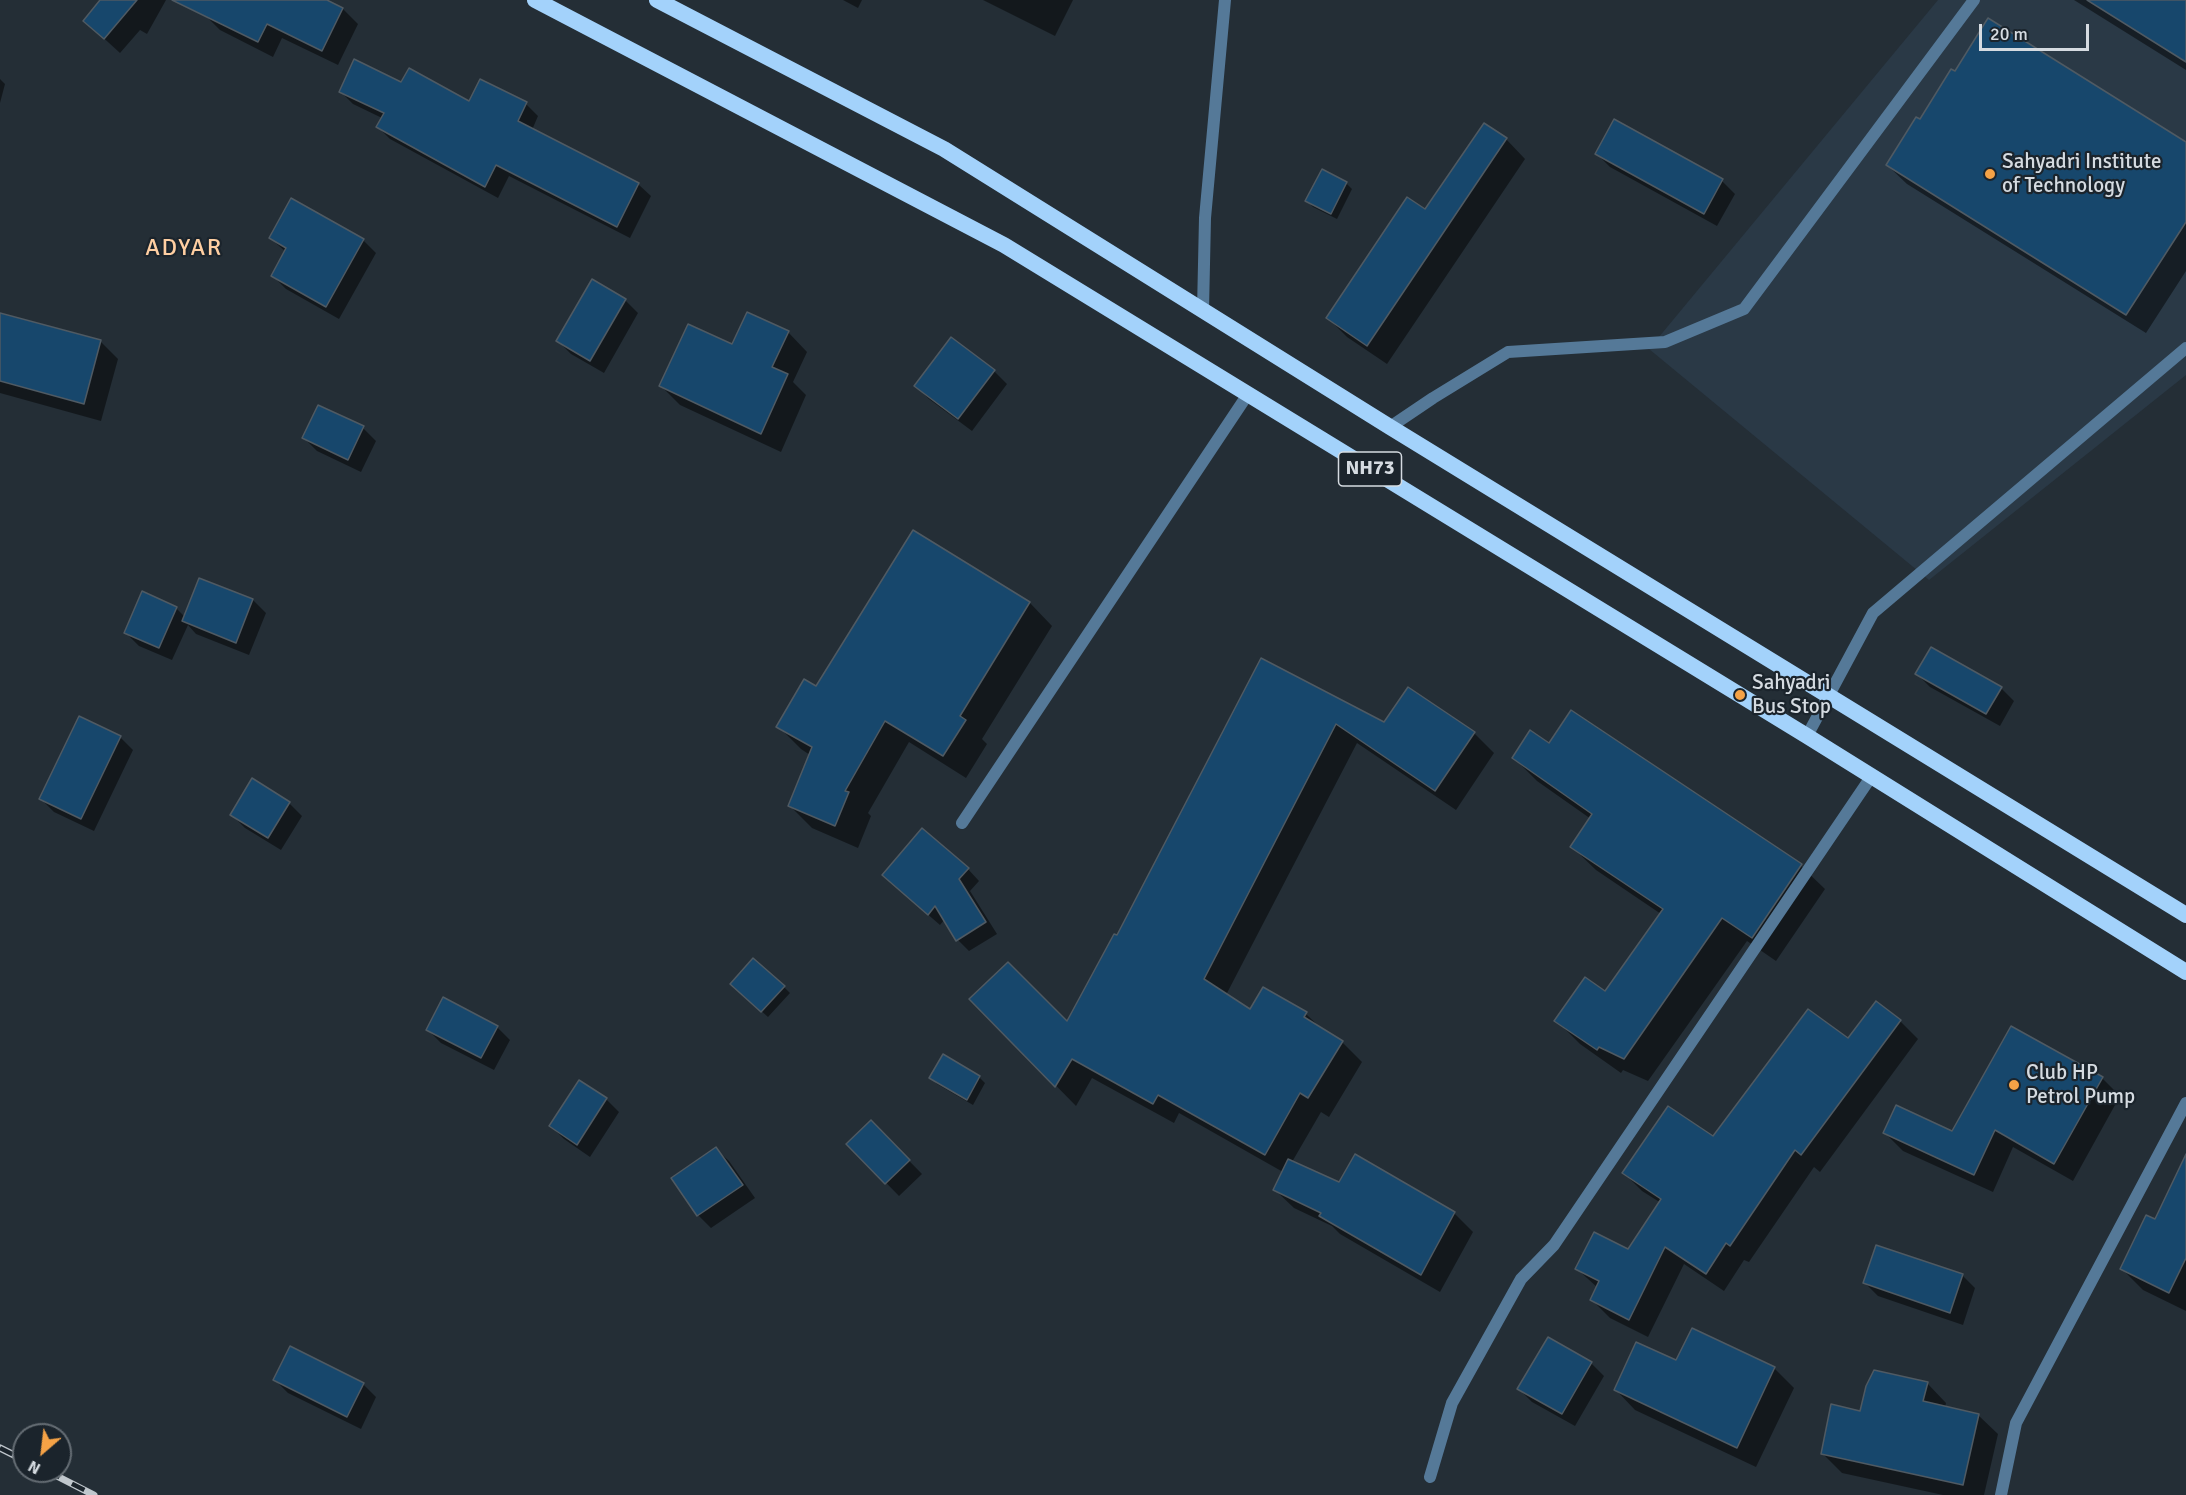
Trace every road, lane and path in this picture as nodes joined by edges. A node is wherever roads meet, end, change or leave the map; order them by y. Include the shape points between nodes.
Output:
1 (535, 0) edge
2 (657, 0) edge
3 (1225, 0) edge
4 (1974, 0) edge
5 (1203, 310) junction
6 (2186, 348) edge
7 (1248, 394) junction
8 (1390, 427) junction
9 (1827, 696) junction
10 (1807, 736) junction
11 (1871, 777) junction
12 (962, 823) dead end
13 (2186, 915) edge
14 (2186, 972) edge
15 (2186, 1102) edge
16 (1430, 1478) dead end
17 (2001, 1495) edge

1 - 7 highway, NH73 via 1004,245
2 - 5 highway, NH73 via 944,149
3 - 5 street via 1205,218
4 - 8 street via 1744,309 1665,342 1508,352
5 - 8 highway, NH73
6 - 9 street via 1872,613
7 - 10 highway, NH73
7 - 12 street
8 - 9 highway, NH73
9 - 10 street
9 - 13 highway, NH73
10 - 11 highway, NH73
11 - 14 highway, NH73
11 - 16 street via 1554,1245 1521,1279 1452,1403
15 - 17 street via 2016,1423

